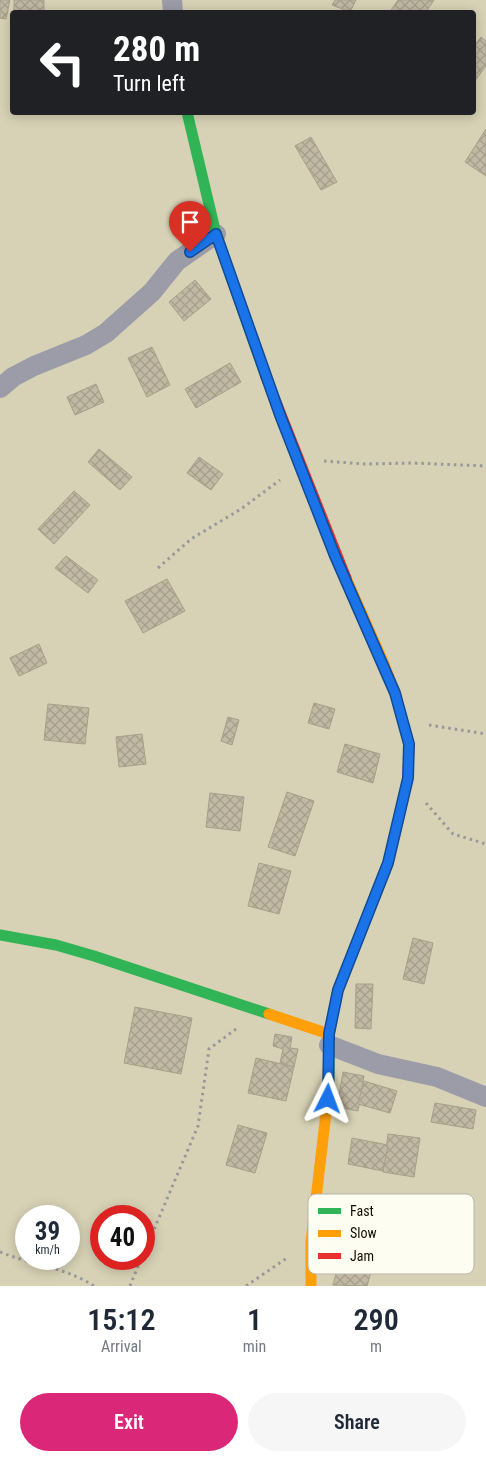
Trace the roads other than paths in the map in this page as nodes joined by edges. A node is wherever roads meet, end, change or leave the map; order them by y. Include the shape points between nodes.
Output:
1 (188, 115) edge
2 (216, 234) junction
3 (0, 388) edge
4 (0, 935) edge
5 (329, 1039) junction
6 (486, 1097) edge
7 (318, 1194) edge

1 - 2 street
2 - 3 street via 176,261 152,292 106,333 86,345 34,366
2 - 5 street via 298,462 335,556 384,664 409,744 408,778 388,863 338,990
4 - 5 street via 94,956 262,1010
5 - 6 street via 378,1064 437,1077
5 - 7 street via 329,1083

